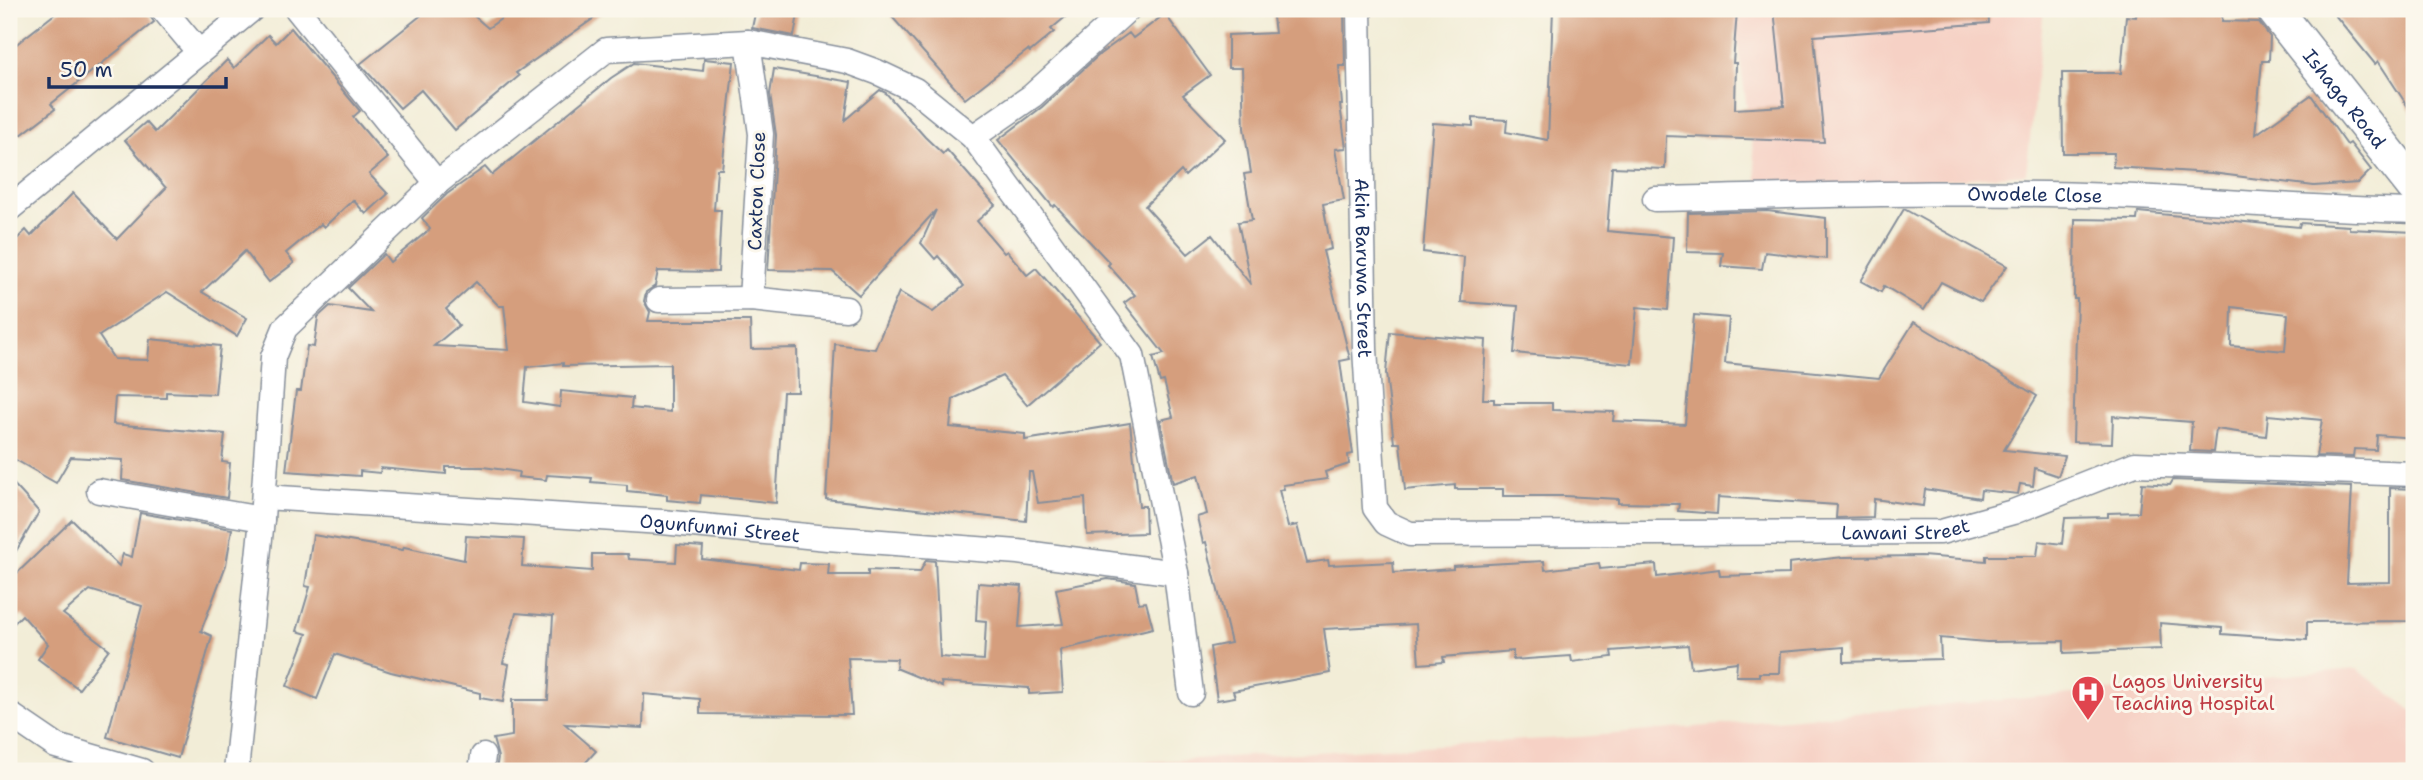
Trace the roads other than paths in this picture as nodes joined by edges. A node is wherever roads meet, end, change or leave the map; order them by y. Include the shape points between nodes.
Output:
1 (163, 9) edge
2 (252, 9) edge
3 (297, 9) edge
4 (1128, 9) edge
5 (1359, 9) edge
6 (2274, 9) edge
7 (2298, 9) edge
8 (748, 41) junction
9 (198, 51) junction
10 (973, 137) junction
11 (2414, 152) edge
12 (437, 183) junction
13 (2414, 186) edge
14 (1655, 199) dead end
15 (9, 209) edge
16 (2414, 211) edge
17 (751, 299) junction
18 (659, 300) dead end
19 (846, 309) dead end
20 (2414, 474) edge
21 (99, 491) dead end
22 (263, 508) junction
23 (1387, 523) joint
24 (1176, 573) junction
25 (1191, 693) dead end
26 (9, 714) edge
27 (142, 771) edge
28 (236, 771) edge

1 - 9 street
2 - 9 street
3 - 12 street
4 - 10 street via 1031,96
5 - 23 street, Akin Baruwa Street via 1365,349 1375,508
6 - 13 main road, Ishaga Road
7 - 11 main road, Ishaga Road
8 - 10 street via 847,61 877,72 915,90
8 - 12 street via 606,50
8 - 17 street, Caxton Close via 761,134
9 - 15 street
10 - 24 street via 1132,355
12 - 22 street via 285,328 273,357
14 - 16 street, Owodele Close via 1947,193
17 - 18 street
17 - 19 street
20 - 23 street, Lawani Street via 2135,464 2013,512 1941,532 1410,534
21 - 22 street, Ogunfunmi Street
22 - 24 street, Ogunfunmi Street via 662,522 1017,552
22 - 28 street
24 - 25 street
26 - 27 street via 56,746

